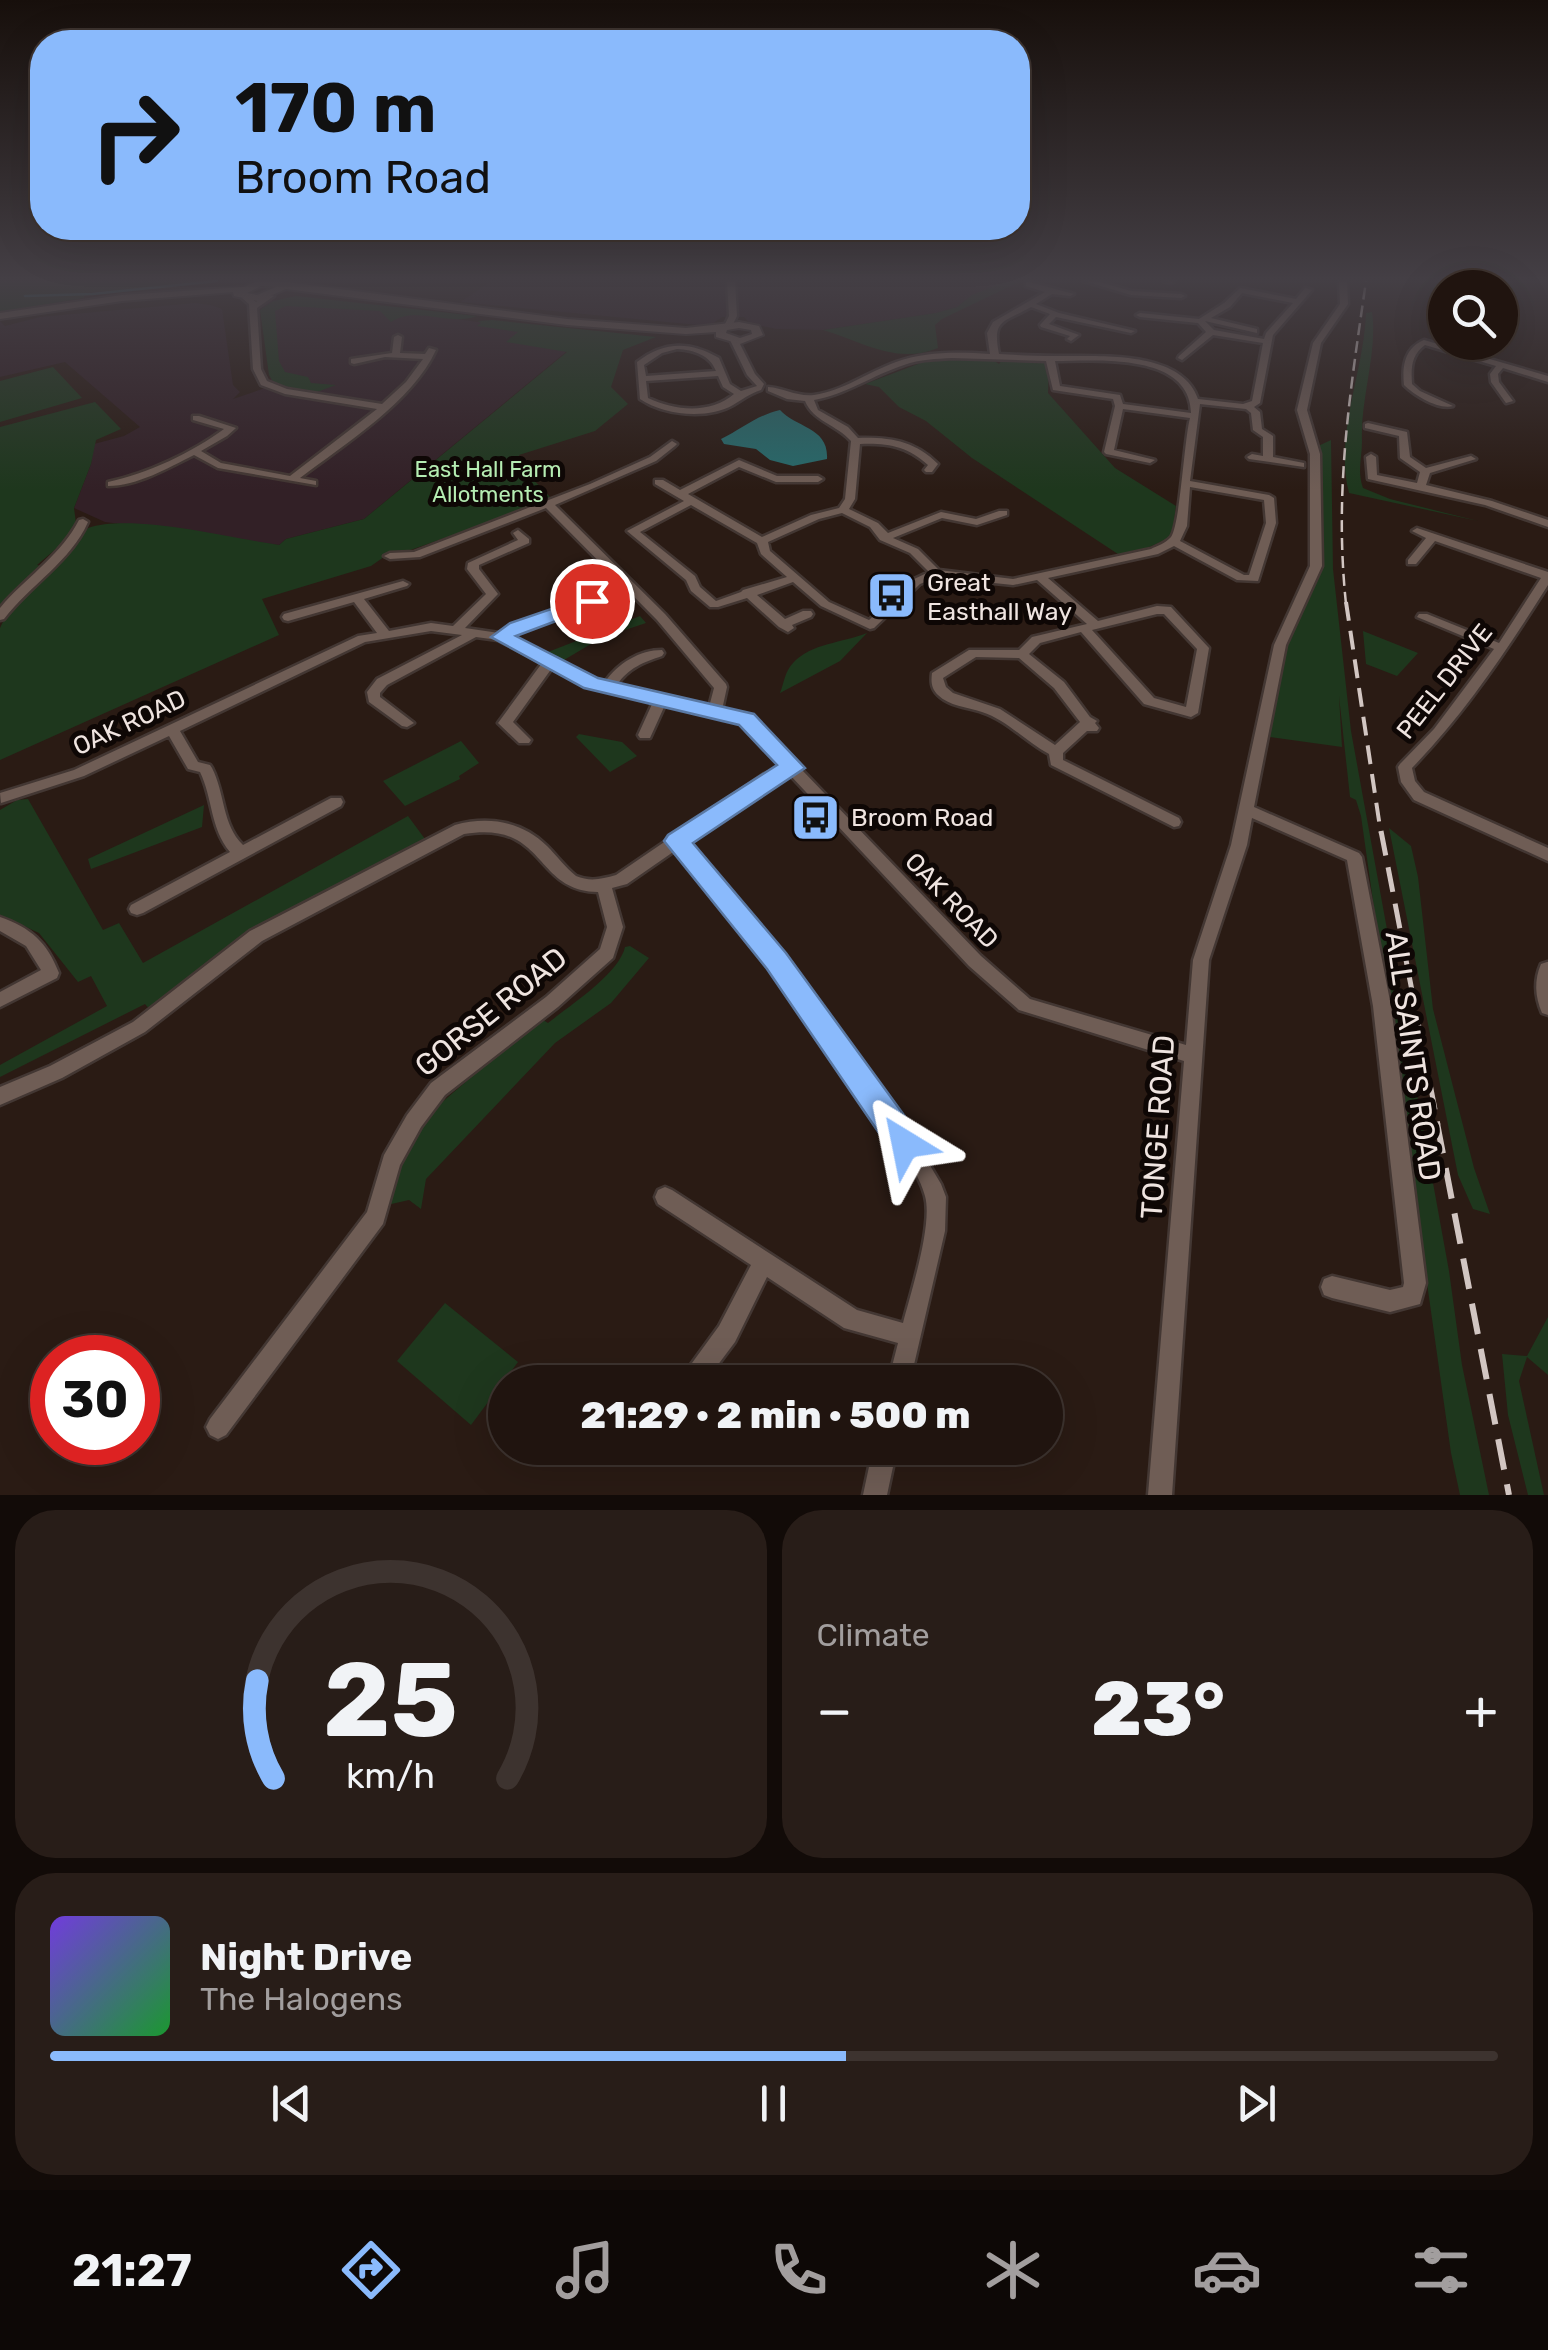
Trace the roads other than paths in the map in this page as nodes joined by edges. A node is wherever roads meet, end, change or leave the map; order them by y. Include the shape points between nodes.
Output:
1 (255, 351) edge
2 (397, 351) edge
3 (657, 351) edge
4 (698, 351) edge
5 (741, 351) edge
6 (745, 351) edge
7 (994, 351) edge
8 (1105, 351) edge
9 (1121, 351) edge
10 (1189, 351) edge
11 (1266, 351) edge
12 (1315, 351) edge
13 (1412, 351) edge
14 (1452, 351) edge
15 (743, 354) junction
16 (396, 356) junction
17 (995, 356) junction
18 (1181, 358) dead end
19 (1050, 359) junction
20 (354, 361) dead end
21 (1501, 366) junction
22 (722, 374) junction
23 (642, 378) junction
24 (1548, 379) edge
25 (759, 386) junction
26 (740, 394) junction
27 (809, 399) junction
28 (1195, 401) junction
29 (1509, 401) dead end
30 (382, 406) junction
31 (1119, 406) junction
32 (1248, 406) junction
33 (1448, 406) dead end
34 (1194, 416) junction
35 (196, 418) dead end
36 (1368, 426) dead end
37 (887, 428) dead end
38 (895, 439) junction
39 (856, 442) junction
40 (672, 444) dead end
41 (193, 451) junction
42 (722, 457) dead end
43 (1252, 458) dead end
44 (1371, 458) dead end
45 (1471, 459) dead end
46 (1150, 460) dead end
47 (1268, 460) junction
48 (739, 463) junction
49 (946, 463) dead end
50 (1301, 465) dead end
51 (1425, 471) junction
52 (1186, 477) junction
53 (1372, 477) junction
54 (292, 478) junction
55 (818, 479) dead end
56 (659, 482) dead end
57 (312, 483) dead end
58 (112, 484) dead end
59 (1422, 487) junction
60 (1370, 491) dead end
61 (682, 492) junction
62 (694, 500) junction
63 (547, 504) junction
64 (843, 510) junction
65 (1003, 514) dead end
66 (83, 522) dead end
67 (1548, 524) edge
68 (1417, 531) dead end
69 (518, 533) dead end
70 (884, 538) junction
71 (1432, 538) junction
72 (762, 541) junction
73 (1174, 542) junction
74 (390, 556) dead end
75 (1430, 563) dead end
76 (936, 573) junction
77 (1548, 576) edge
78 (1040, 577) junction
79 (795, 578) junction
80 (403, 584) dead end
81 (747, 592) junction
82 (614, 594) dead end
83 (357, 597) junction
84 (807, 614) dead end
85 (0, 616) edge
86 (1424, 616) dead end
87 (288, 617) dead end
88 (870, 624) joint
89 (1090, 627) junction
90 (456, 629) junction
91 (478, 632) junction
92 (384, 633) junction
93 (501, 637) junction
94 (1502, 648) junction
95 (658, 653) dead end
96 (1022, 654) junction
97 (550, 662) junction
98 (608, 687) junction
99 (660, 700) junction
100 (715, 710) junction
101 (407, 724) dead end
102 (173, 730) junction
103 (645, 735) dead end
104 (524, 740) dead end
105 (1056, 752) junction
106 (793, 768) junction
107 (1, 798) edge
108 (336, 802) dead end
109 (1248, 810) junction
110 (1174, 822) dead end
111 (677, 841) junction
112 (240, 854) junction
113 (1548, 856) edge
114 (604, 886) junction
115 (137, 909) dead end
116 (0, 924) edge
117 (1547, 969) edge
118 (0, 1000) edge
119 (1548, 1008) edge
120 (1191, 1055) junction
121 (0, 1096) edge
122 (665, 1197) dead end
123 (764, 1261) junction
124 (1332, 1287) dead end
125 (909, 1336) junction
126 (704, 1365) edge
127 (903, 1365) edge
128 (218, 1427) dead end
129 (881, 1465) edge
130 (874, 1495) edge
131 (1160, 1495) edge

1 - 30 street via 264,383
2 - 16 street
3 - 23 street via 642,362
4 - 22 street via 712,357
5 - 15 street
6 - 15 street
7 - 17 street
8 - 19 street
9 - 28 street via 1168,371
10 - 18 street
11 - 32 street via 1256,403
12 - 109 street, TONGE ROAD via 1302,410 1315,454 1316,566 1280,645
13 - 33 street via 1408,385
14 - 21 street
15 - 25 street
16 - 20 street
16 - 30 street via 431,354 408,386
17 - 19 street
17 - 27 street via 906,361
19 - 31 street via 1056,388 1113,395
21 - 24 street
21 - 29 street via 1495,382
22 - 23 street
22 - 26 street
23 - 26 street via 646,402 674,409 706,412
25 - 26 street
25 - 27 street
27 - 39 street via 814,412
28 - 32 street
28 - 34 street
30 - 54 street
31 - 34 street
31 - 46 street via 1108,452
32 - 47 street via 1268,436
34 - 52 street
35 - 41 street via 232,428
36 - 51 street via 1404,434 1405,458
37 - 38 street
38 - 39 street
38 - 49 street via 931,467
39 - 64 street
40 - 63 street via 653,460
41 - 54 street via 218,465
41 - 58 street via 134,481
42 - 48 street
43 - 47 street
44 - 53 street
45 - 51 street
47 - 50 street
48 - 55 street via 776,479
48 - 61 street
51 - 59 street
52 - 73 street
52 - 73 street via 1268,498 1271,522 1254,578 1241,578
53 - 59 street
53 - 60 street
54 - 57 street
56 - 61 street
59 - 67 street
61 - 62 street
62 - 72 street
62 - 81 street via 632,531 714,605
63 - 74 street via 416,554
63 - 100 street via 721,686
64 - 70 street via 874,525
64 - 72 street
65 - 70 street via 976,522 942,511
66 - 85 street via 80,534
68 - 71 street
69 - 90 street via 525,540 474,562 492,594
70 - 76 street via 914,551
71 - 75 street via 1414,560
71 - 77 street
72 - 79 street via 765,552
73 - 78 street via 1123,561
76 - 78 street via 1013,582
76 - 88 street via 916,582
77 - 94 street, PEEL DRIVE
78 - 89 street
79 - 81 street
79 - 88 street via 834,610
80 - 83 street
81 - 84 street via 786,626
82 - 93 street
83 - 87 street
83 - 92 street
86 - 94 street
89 - 89 street via 1150,701 1191,713 1203,648 1167,610
89 - 96 street via 1036,640
90 - 91 street, OAK ROAD
90 - 92 street, OAK ROAD
91 - 93 street, OAK ROAD
91 - 101 street via 373,692
92 - 102 street, OAK ROAD via 329,652
93 - 97 street, OAK ROAD
94 - 113 street, PEEL DRIVE via 1405,766 1408,782 1437,807
95 - 98 street via 632,662
96 - 105 street via 1091,724
96 - 105 street via 972,653 937,676 937,684 950,698 998,714
97 - 98 street, OAK ROAD
97 - 104 street via 505,724
98 - 99 street, OAK ROAD
99 - 100 street, OAK ROAD
99 - 103 street
100 - 106 street, OAK ROAD via 750,722
102 - 107 street, OAK ROAD via 79,773
102 - 112 street via 193,766 205,768 217,788 218,824
105 - 110 street via 1056,762
106 - 111 street
106 - 120 street, OAK ROAD via 1025,1005
108 - 112 street
109 - 120 street, TONGE ROAD via 1201,960
109 - 124 street, ALL SAINTS ROAD via 1354,857 1378,989 1415,1283 1412,1296 1390,1301
111 - 114 street
111 - 125 street via 776,961 938,1199
112 - 115 street
114 - 121 street via 580,887 516,831 460,829 256,936 139,1028
114 - 128 street, GORSE ROAD via 615,927 607,953 438,1089 391,1162 376,1217
116 - 118 street via 35,941 51,973
117 - 119 street
120 - 131 street, TONGE ROAD
122 - 123 street
123 - 125 street via 852,1320
123 - 126 street
125 - 127 street
129 - 130 street

